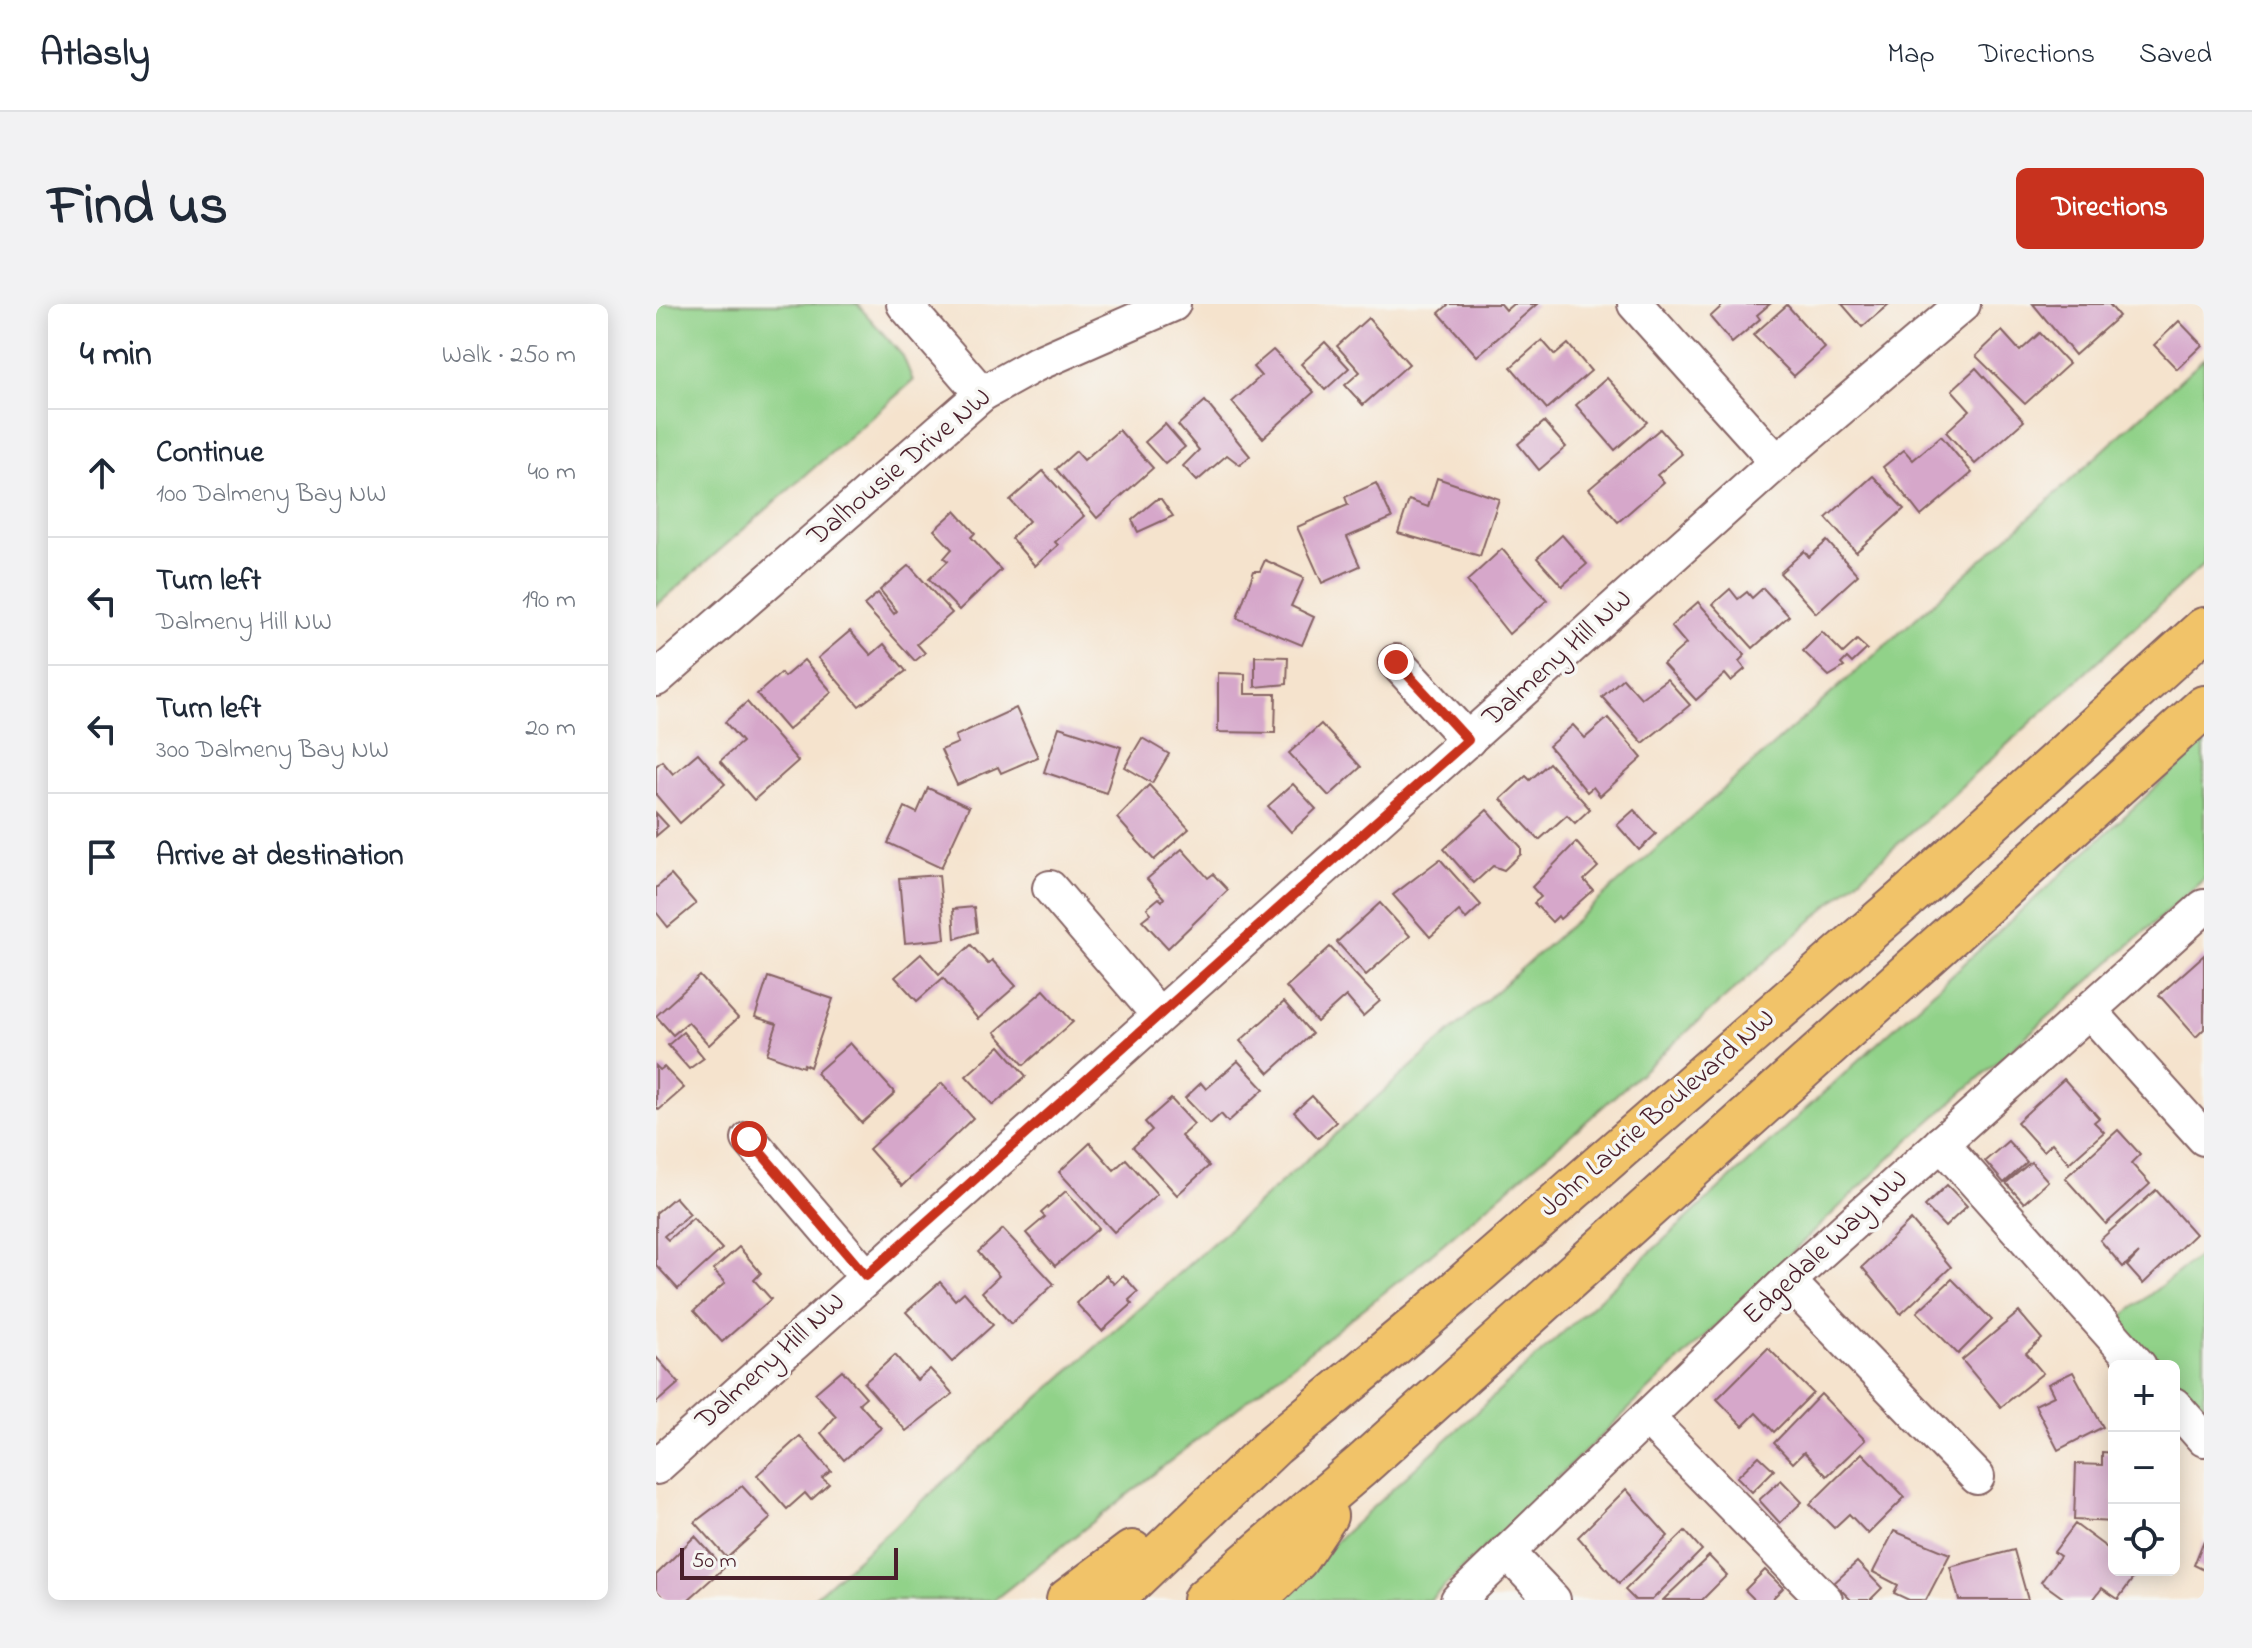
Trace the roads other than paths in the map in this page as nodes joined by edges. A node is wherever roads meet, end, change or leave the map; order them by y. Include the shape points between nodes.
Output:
1 (904, 304) edge
2 (1173, 304) edge
3 (1635, 304) edge
4 (1963, 304) edge
5 (982, 394) junction
6 (1777, 462) junction
7 (2204, 629) edge
8 (1396, 662) dead end
9 (656, 679) edge
10 (2204, 707) edge
11 (1468, 740) junction
12 (1050, 888) dead end
13 (2204, 907) edge
14 (2089, 1010) junction
15 (1158, 1014) junction
16 (2204, 1138) edge
17 (749, 1139) dead end
18 (1941, 1143) junction
19 (866, 1276) junction
20 (1788, 1281) junction
21 (2134, 1360) edge
22 (2180, 1412) edge
23 (1647, 1418) junction
24 (2204, 1439) edge
25 (1274, 1445) junction
26 (1361, 1466) junction
27 (656, 1467) edge
28 (1977, 1477) dead end
29 (1507, 1552) junction
30 (1068, 1600) edge
31 (1112, 1600) edge
32 (1204, 1600) edge
33 (1254, 1600) edge
34 (1458, 1600) edge
35 (1553, 1600) edge
36 (1825, 1600) edge

1 - 5 street
2 - 5 street, Dalhousie Drive NW via 1036,364
3 - 6 street
4 - 6 street, Dalmeny Hill NW
5 - 9 street, Dalhousie Drive NW
6 - 11 street, Dalmeny Hill NW
7 - 25 main road, John Laurie Boulevard NW via 1920,886
8 - 11 street
10 - 26 main road
11 - 15 street, Dalmeny Hill NW
12 - 15 street
13 - 14 street, Edgedale Way NW
14 - 16 street
14 - 18 street, Edgedale Way NW
15 - 19 street, Dalmeny Hill NW
17 - 19 street
18 - 20 street, Edgedale Way NW
18 - 21 street
19 - 27 street, Dalmeny Hill NW
20 - 23 street, Edgedale Way NW
20 - 28 street
22 - 24 street
23 - 29 street, Edgedale Way NW
23 - 36 street
25 - 30 main road
25 - 31 main road, John Laurie Boulevard NW
26 - 32 main road
26 - 33 main road via 1297,1559
29 - 34 street, Edgedale Way NW
29 - 35 street

